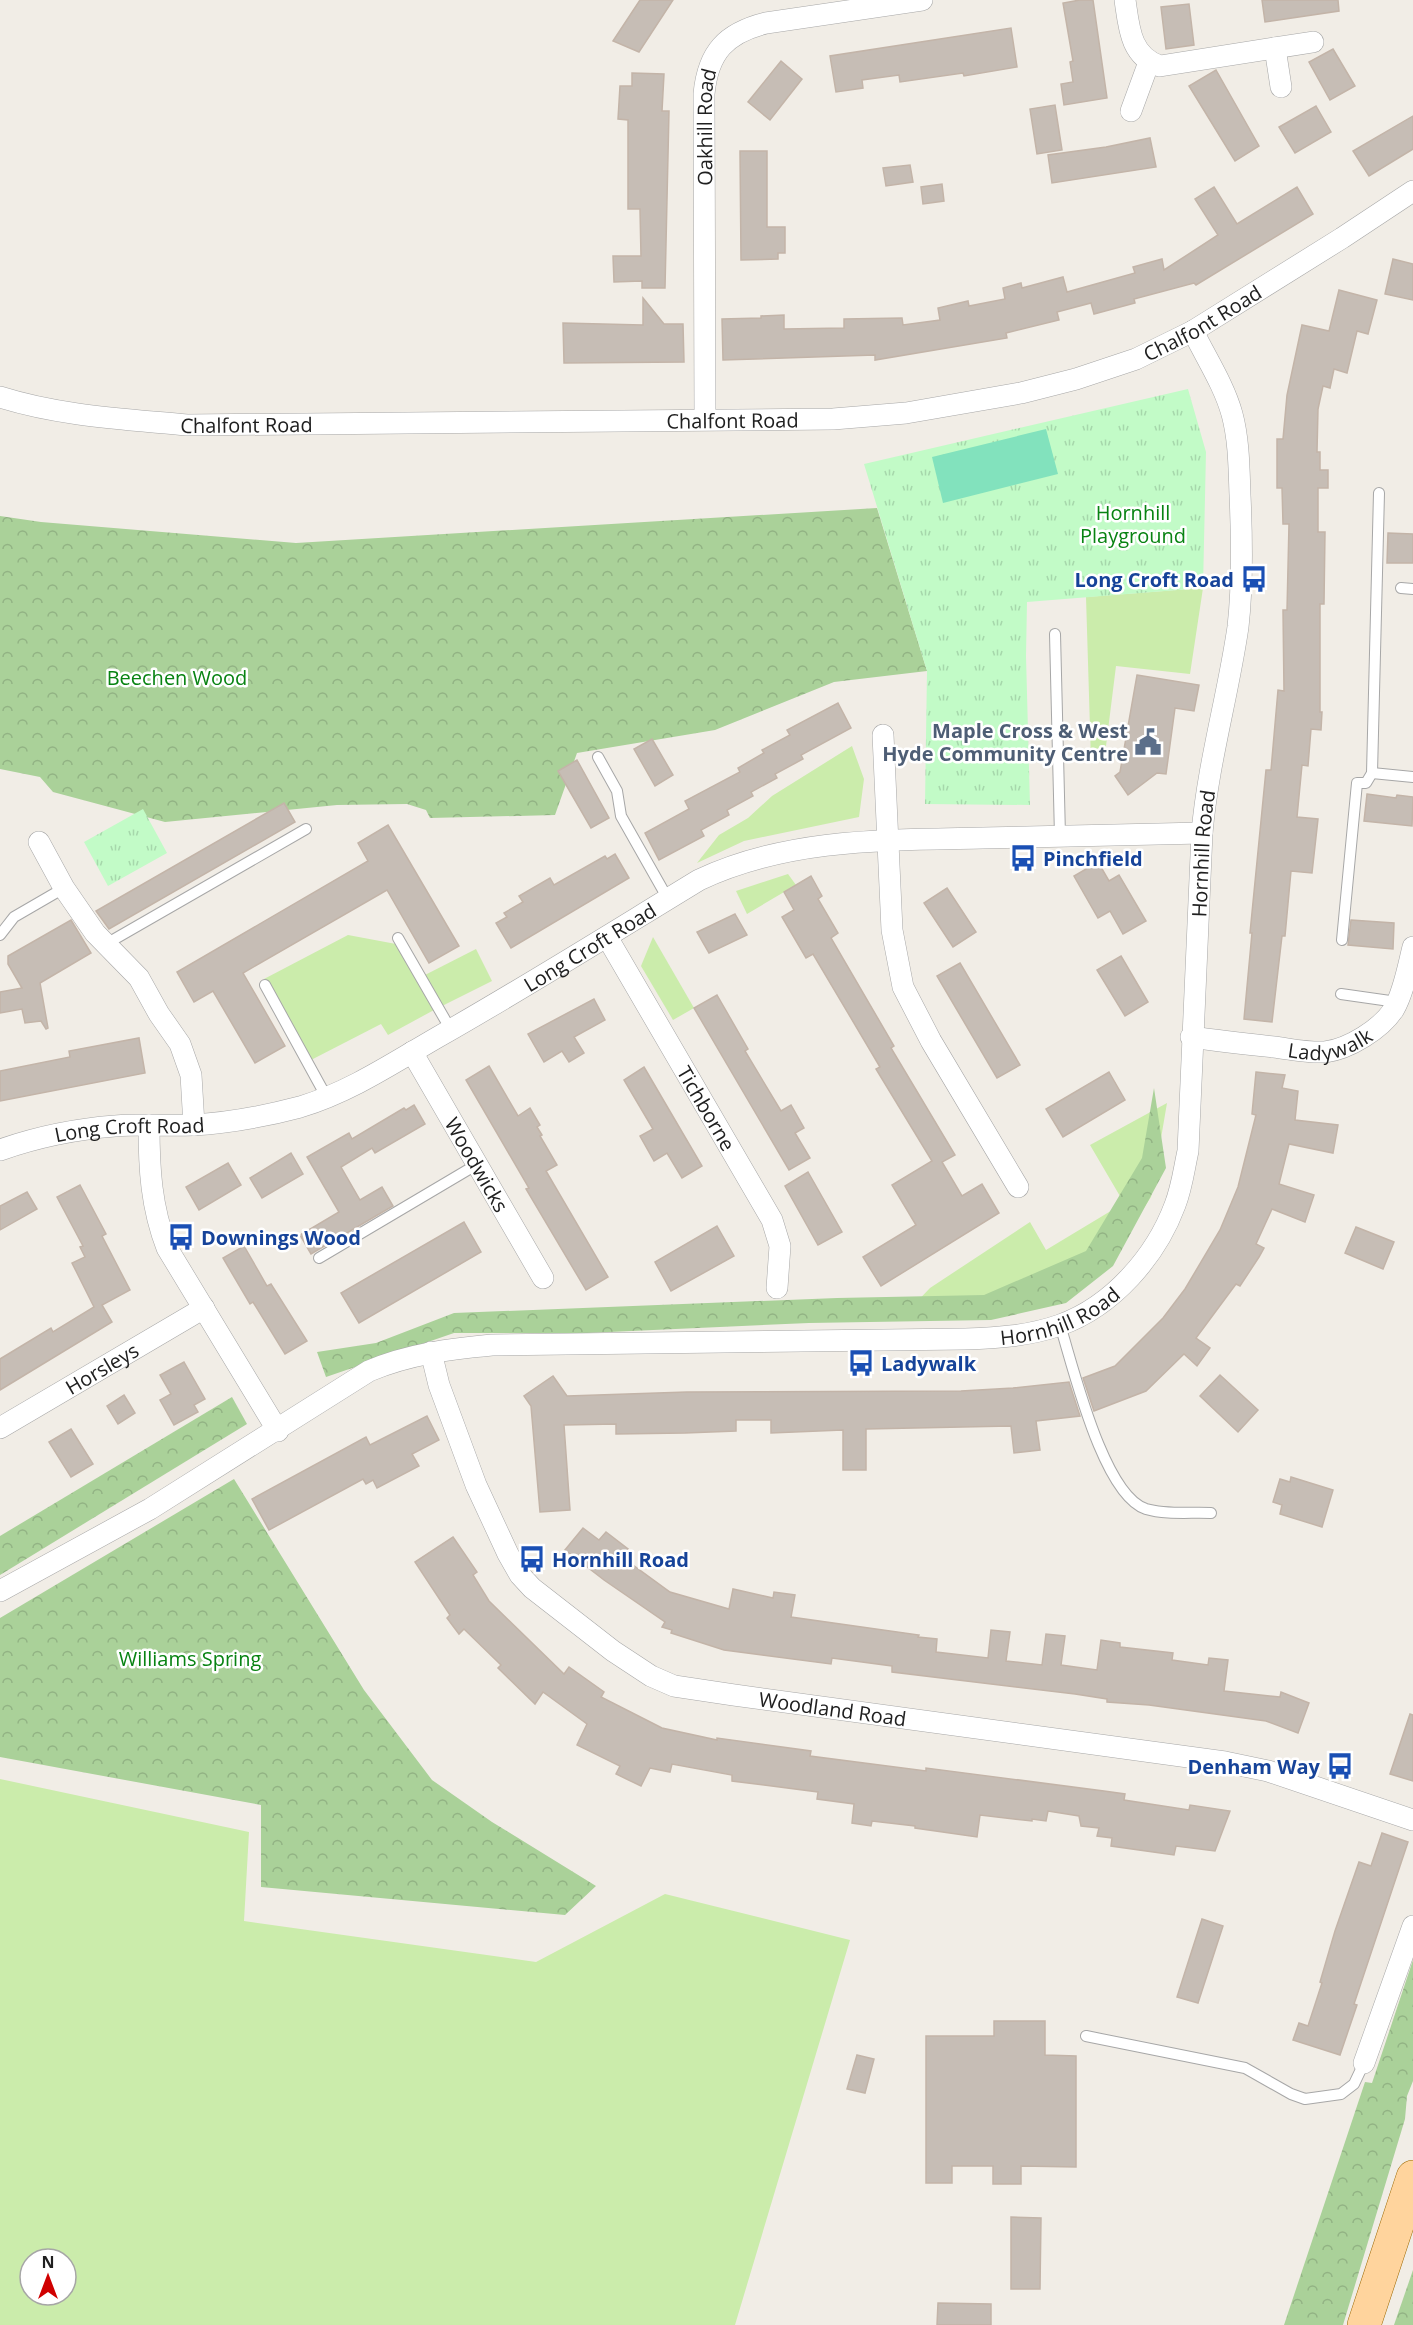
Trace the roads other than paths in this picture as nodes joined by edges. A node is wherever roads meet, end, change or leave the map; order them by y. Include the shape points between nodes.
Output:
1 (922, 0) edge
2 (1125, 0) edge
3 (1313, 42) dead end
4 (1275, 48) junction
5 (1149, 62) junction
6 (1281, 87) dead end
7 (1131, 111) dead end
8 (1413, 191) edge
9 (1194, 331) junction
10 (0, 397) edge
11 (705, 419) junction
12 (1379, 493) dead end
13 (1401, 588) dead end
14 (1413, 588) edge
15 (1055, 634) dead end
16 (883, 735) dead end
17 (598, 757) dead end
18 (1372, 773) junction
19 (1413, 777) edge
20 (306, 829) dead end
21 (1202, 833) junction
22 (1060, 836) junction
23 (888, 840) junction
24 (39, 842) dead end
25 (64, 888) junction
26 (668, 899) junction
27 (0, 935) edge
28 (607, 937) junction
29 (398, 938) dead end
30 (1342, 940) dead end
31 (106, 944) junction
32 (1413, 947) edge
33 (265, 985) dead end
34 (1341, 994) dead end
35 (1397, 1002) junction
36 (451, 1030) junction
37 (1191, 1037) junction
38 (412, 1052) junction
39 (327, 1098) junction
40 (149, 1125) junction
41 (194, 1125) junction
42 (0, 1150) edge
43 (476, 1165) junction
44 (1018, 1186) dead end
45 (320, 1258) dead end
46 (543, 1278) dead end
47 (777, 1288) dead end
48 (204, 1308) junction
49 (1060, 1325) junction
50 (431, 1352) junction
51 (0, 1428) edge
52 (278, 1431) junction
53 (1211, 1513) dead end
54 (0, 1591) edge
55 (1413, 1820) edge
56 (1413, 1926) edge
57 (1086, 2036) dead end
58 (1364, 2062) joint
59 (1413, 2177) edge
60 (1364, 2325) edge

1 - 11 street, Oakhill Road via 749,27 728,40 710,62 704,94
2 - 5 street via 1134,45
3 - 4 street
4 - 5 street via 1167,66
4 - 6 street
5 - 7 street
8 - 9 street, Chalfont Road
9 - 11 street, Chalfont Road via 1136,359 1076,380 1021,393 868,417
9 - 21 street, Hornhill Road via 1232,412 1242,549 1238,625 1205,792
10 - 11 street, Chalfont Road via 89,416 187,425
12 - 18 lane
13 - 14 lane
15 - 22 lane
16 - 23 street
17 - 26 lane via 617,791 621,816
18 - 19 lane
18 - 30 lane via 1366,783 1357,783
20 - 31 lane
21 - 22 street, Long Croft Road
21 - 37 street, Hornhill Road
22 - 23 street, Long Croft Road
23 - 26 street, Long Croft Road via 830,844 768,855 721,870
23 - 44 street via 891,930 903,987
24 - 25 street
25 - 27 lane via 14,917
25 - 31 street
26 - 28 street, Long Croft Road
28 - 36 street, Long Croft Road
28 - 47 street, Tichborne via 772,1220 780,1246
29 - 36 lane
31 - 41 street via 139,978 184,1051 191,1075
32 - 35 street, Ladywalk
33 - 39 lane
34 - 35 lane
35 - 37 street, Ladywalk via 1383,1022 1358,1039 1325,1052
36 - 38 street, Long Croft Road
37 - 49 street, Hornhill Road via 1188,1151 1170,1216 1141,1266 1105,1300
38 - 39 street, Long Croft Road
38 - 43 street, Woodwicks
39 - 41 street, Long Croft Road via 262,1115
40 - 41 street, Long Croft Road
40 - 42 street, Long Croft Road via 49,1136
40 - 48 street via 149,1172 158,1226
43 - 45 lane
43 - 46 street, Woodwicks
48 - 51 street, Horsleys
48 - 52 street
49 - 50 street, Hornhill Road via 992,1338 492,1345
49 - 53 lane via 1106,1462 1124,1492 1147,1509
50 - 52 street, Hornhill Road via 369,1371
50 - 55 street, Woodland Road via 476,1485 520,1575 613,1651 657,1679 674,1686 734,1695 1248,1767
52 - 54 street, Hornhill Road via 150,1509
56 - 58 street
57 - 58 lane via 1245,2067 1305,2099 1341,2094 1354,2084
59 - 60 main road

